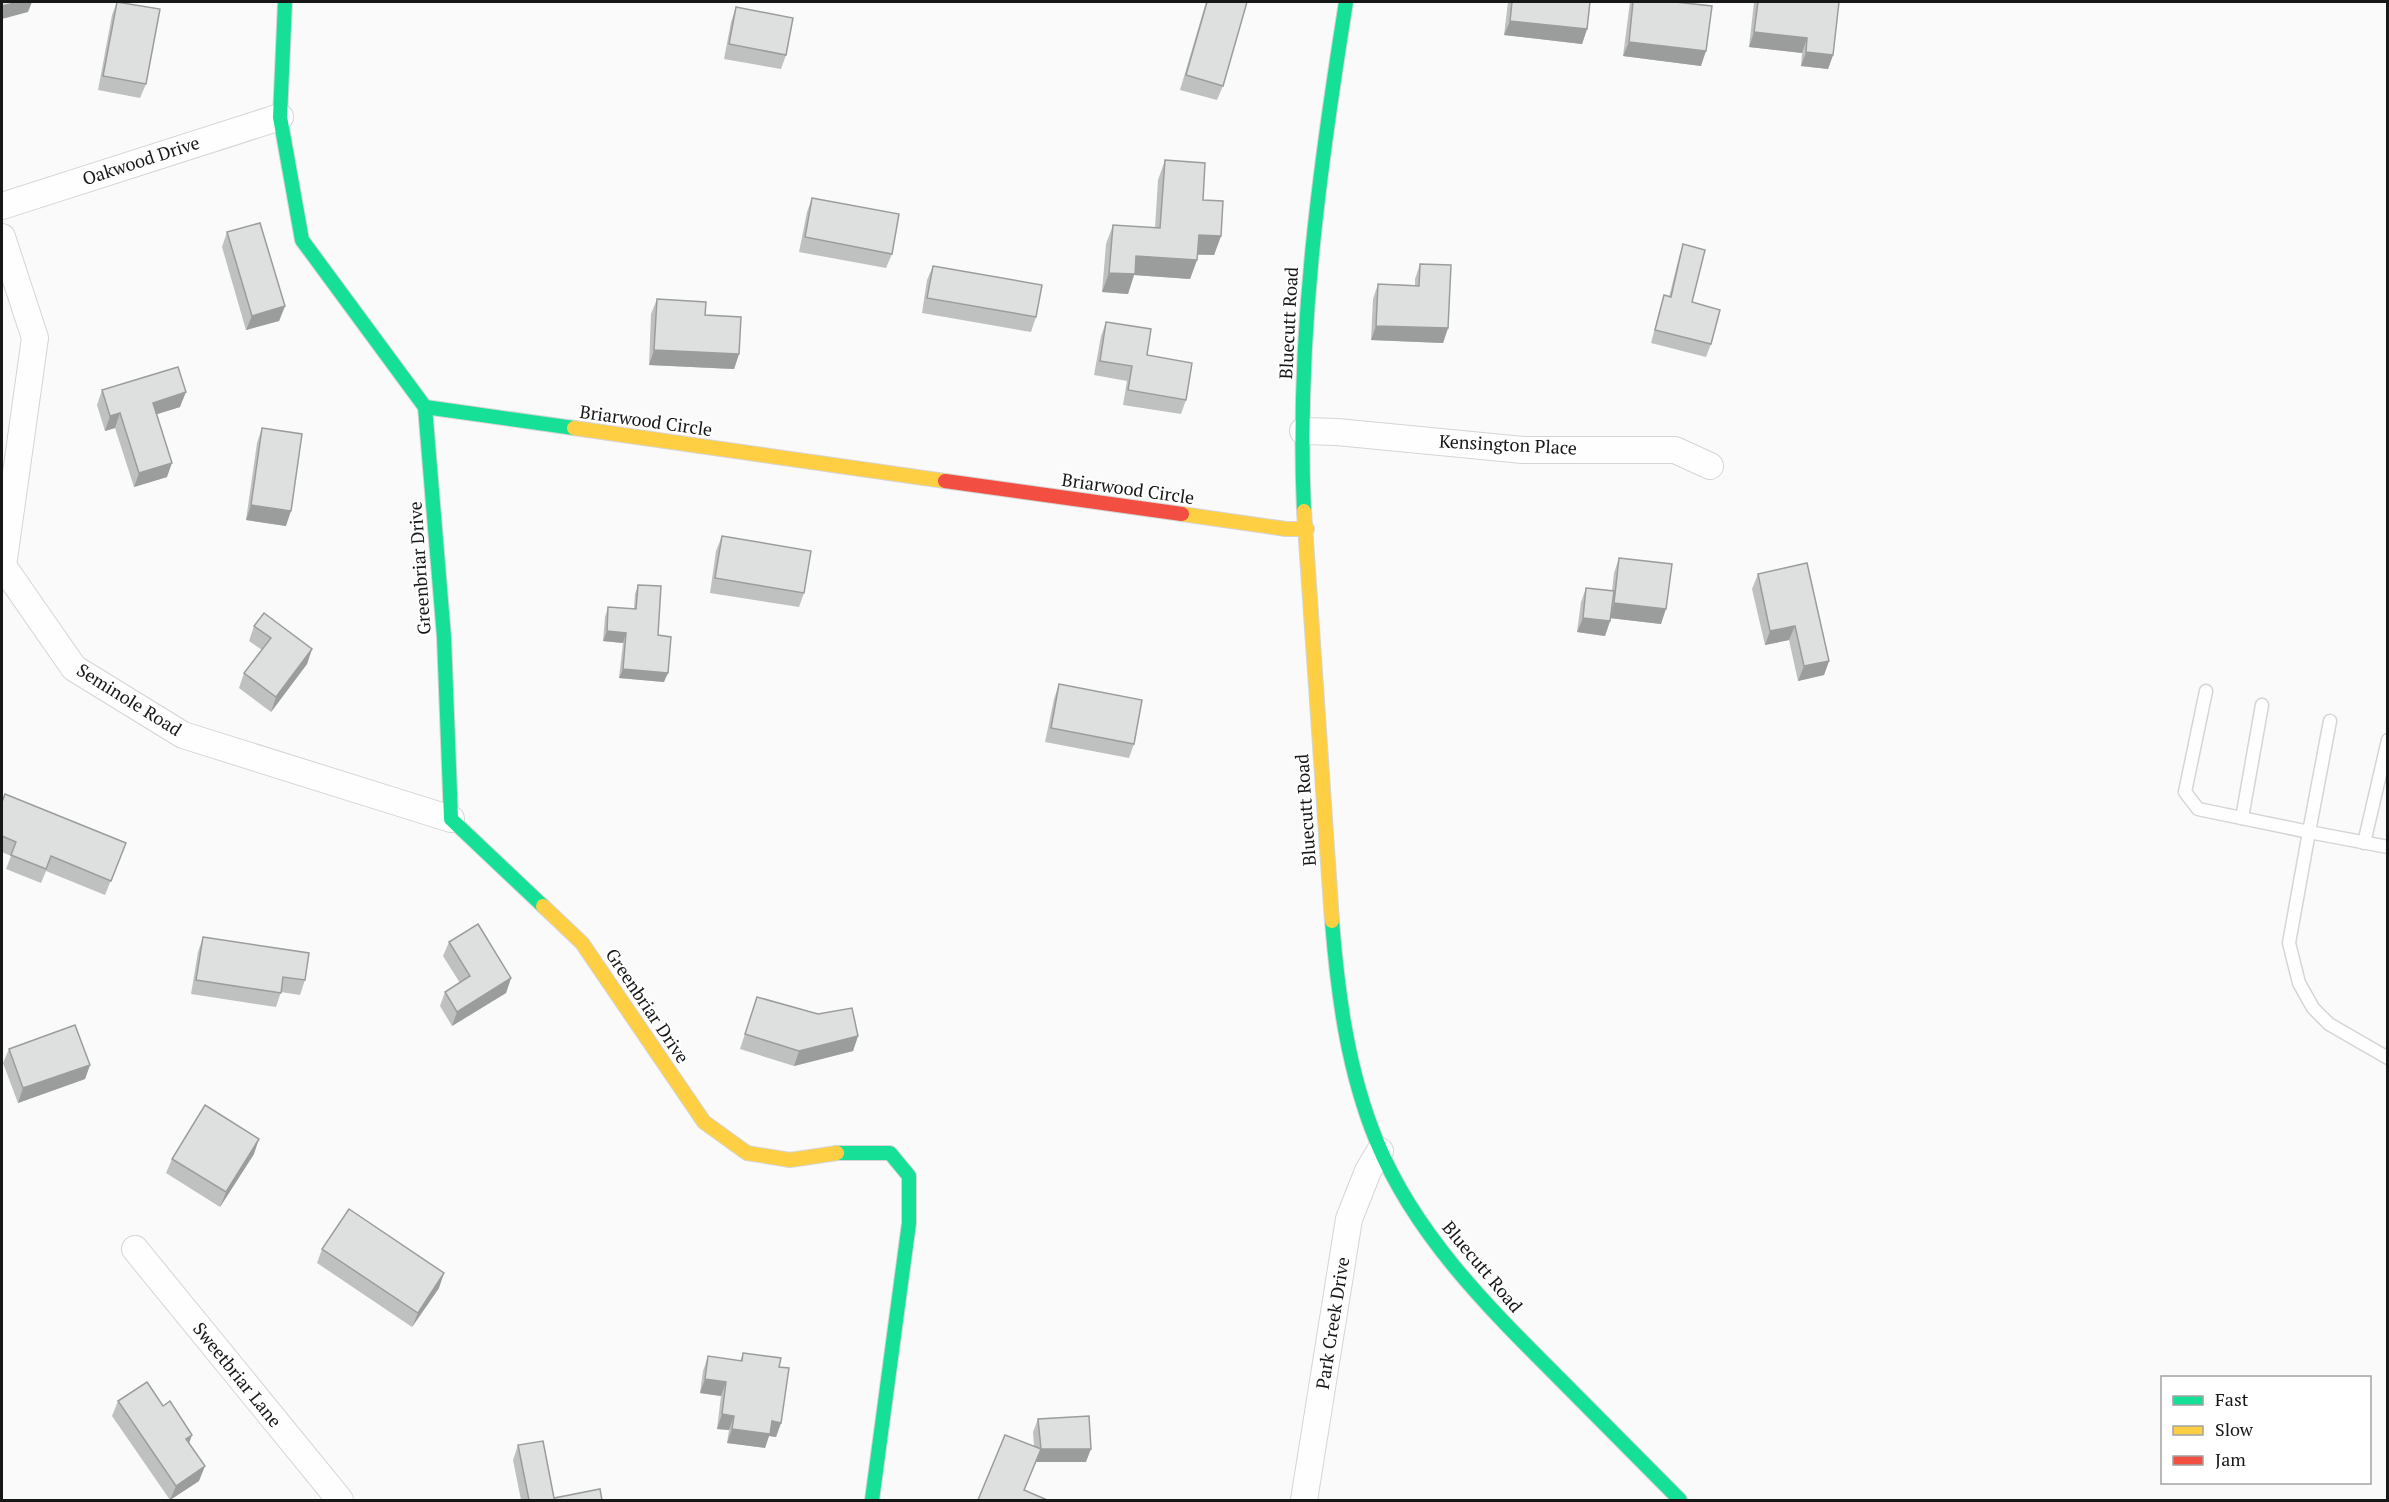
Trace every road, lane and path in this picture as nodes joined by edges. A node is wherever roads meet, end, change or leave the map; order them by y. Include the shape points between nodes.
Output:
1 (285, 2) edge
2 (1346, 2) edge
3 (280, 117) junction
4 (2, 206) edge
5 (2, 237) edge
6 (425, 408) junction
7 (1303, 431) junction
8 (1710, 466) dead end
9 (1307, 529) junction
10 (2, 566) edge
11 (2206, 691) dead end
12 (2262, 705) dead end
13 (2330, 721) dead end
14 (2388, 740) edge
15 (2242, 818) junction
16 (451, 819) junction
17 (2309, 832) junction
18 (2364, 843) junction
19 (2388, 848) edge
20 (2388, 1058) edge
21 (1380, 1150) junction
22 (135, 1249) dead end
23 (340, 1500) edge
24 (872, 1500) edge
25 (1304, 1500) edge
26 (1680, 1500) edge

1 - 3 street
2 - 7 street, Bluecutt Road via 1316,199 1305,310
3 - 4 street, Oakwood Drive
3 - 6 street via 302,240
5 - 10 street, Seminole Road via 35,338
6 - 9 street, Briarwood Circle
6 - 16 street, Greenbriar Drive via 444,637
7 - 8 street, Kensington Place via 1523,450 1675,450
7 - 9 street, Bluecutt Road
9 - 21 street, Bluecutt Road via 1338,975 1353,1071
10 - 16 street, Seminole Road via 74,668 183,735
11 - 15 lane via 2185,792 2198,809
12 - 15 lane
13 - 17 lane
14 - 18 lane
15 - 17 lane
16 - 24 street, Greenbriar Drive via 582,943 704,1122 747,1153 790,1160 847,1151 890,1153 909,1176 909,1223
17 - 18 lane
17 - 20 lane via 2289,944 2299,983 2313,1008 2329,1024
18 - 19 lane
21 - 25 street, Park Creek Drive via 1349,1219
21 - 26 street, Bluecutt Road via 1420,1220 1493,1311
22 - 23 street, Sweetbriar Lane

